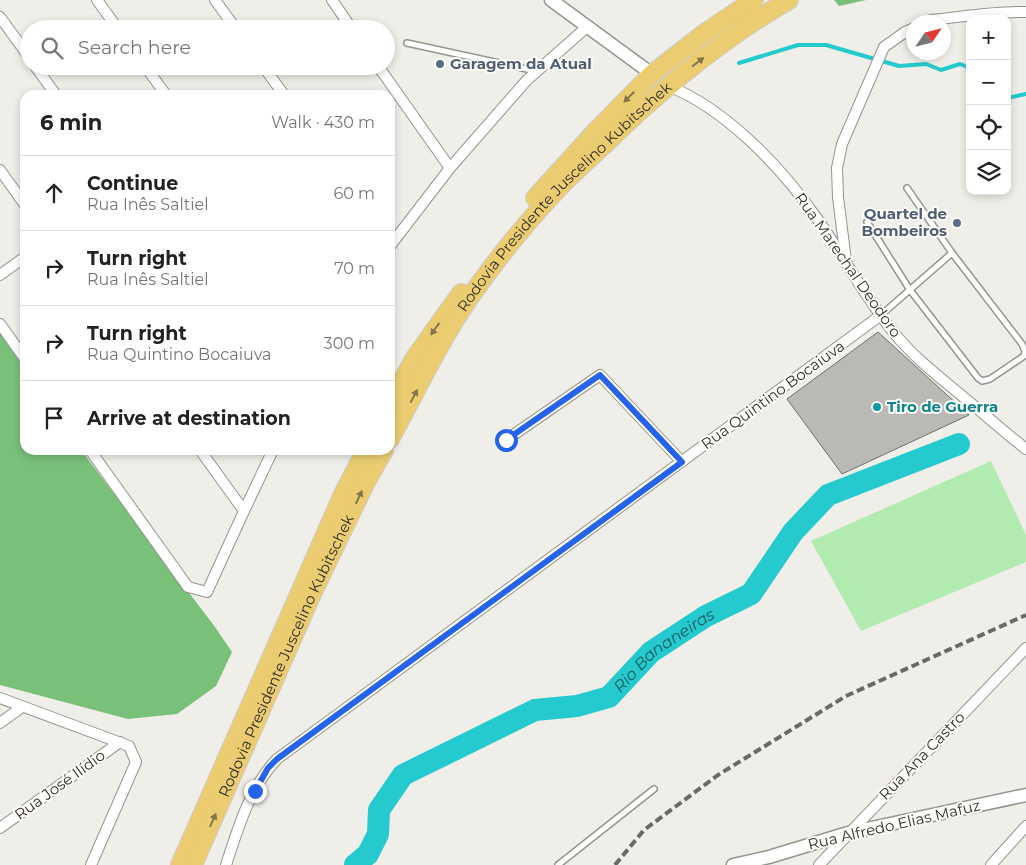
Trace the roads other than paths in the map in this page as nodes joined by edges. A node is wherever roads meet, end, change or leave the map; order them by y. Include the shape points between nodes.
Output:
1 (97, 0) edge
2 (215, 0) edge
3 (332, 0) edge
4 (551, 0) edge
5 (754, 0) edge
6 (789, 0) edge
7 (1026, 12) edge
8 (0, 17) edge
9 (951, 18) edge
10 (111, 20) edge
11 (229, 20) edge
12 (346, 20) edge
13 (588, 26) junction
14 (906, 32) edge
15 (407, 43) dead end
16 (20, 45) edge
17 (537, 72) junction
18 (652, 74) junction
19 (42, 75) edge
20 (152, 75) edge
21 (270, 75) edge
22 (384, 75) edge
23 (668, 86) junction
24 (52, 90) edge
25 (162, 90) edge
26 (280, 90) edge
27 (395, 90) edge
28 (395, 90) edge
29 (450, 168) junction
30 (0, 170) edge
31 (906, 188) dead end
32 (20, 198) edge
33 (867, 222) dead end
34 (395, 239) edge
35 (952, 254) junction
36 (20, 261) edge
37 (847, 264) junction
38 (0, 275) edge
39 (910, 290) junction
40 (881, 316) junction
41 (0, 324) edge
42 (20, 352) edge
43 (395, 395) edge
44 (395, 430) edge
45 (506, 440) dead end
46 (1026, 449) edge
47 (94, 455) edge
48 (204, 455) edge
49 (271, 455) edge
50 (363, 455) edge
51 (381, 455) edge
52 (682, 462) junction
53 (244, 511) junction
54 (1026, 648) edge
55 (0, 698) edge
56 (22, 707) junction
57 (0, 723) edge
58 (120, 742) junction
59 (654, 789) dead end
60 (1026, 795) edge
61 (1026, 826) edge
62 (0, 828) edge
63 (848, 833) junction
64 (91, 865) edge
65 (180, 865) edge
66 (194, 865) edge
67 (226, 865) edge
68 (558, 865) edge
69 (733, 865) edge
70 (819, 865) edge
71 (991, 865) edge

1 - 10 street
2 - 11 street
3 - 12 street
4 - 13 street
5 - 18 highway, Rodovia Presidente Juscelino Kubitschek
23 -> 6 highway, Rodovia Presidente Juscelino Kubitschek via 749,24
7 - 9 street
8 - 16 street
13 - 17 street
13 - 18 street
14 - 37 street via 884,47 842,144 837,168 838,197
15 - 17 lane
17 - 29 street
18 -> 43 highway, Rodovia Presidente Juscelino Kubitschek via 545,186 504,235 446,312 414,359
19 - 24 street
20 - 25 street
21 - 26 street
22 - 28 street
23 - 37 street, Rua Marechal Deodoro via 702,102 774,164 816,216
44 -> 23 highway, Rodovia Presidente Juscelino Kubitschek via 442,342 501,255 556,191
27 - 29 street
29 - 34 street
30 - 32 street
31 - 35 lane
33 - 39 lane
35 - 39 lane
35 - 39 lane via 1022,344 1024,356 982,381
36 - 38 street
37 - 40 street, Rua Marechal Deodoro
39 - 40 lane
40 - 46 street, Rua Marechal Deodoro via 916,356
40 - 52 street, Rua Quintino Bocaiuva
41 - 42 street
45 - 52 street via 600,375
47 - 53 street via 188,587 208,592
48 - 53 street
49 - 53 street
50 - 65 highway, Rodovia Presidente Juscelino Kubitschek via 343,494
66 -> 51 highway, Rodovia Presidente Juscelino Kubitschek via 312,594
52 - 67 street, Rua Quintino Bocaiuva via 277,759 251,798
54 - 63 street, Rua Ana Castro
55 - 56 street
56 - 57 street
56 - 58 street
58 - 62 street, Rua José Ilídio
58 - 64 street via 129,746 136,762
59 - 68 lane
60 - 63 street, Rua Alfredo Elias Mafuz
61 - 71 street
63 - 69 street, Rua Alfredo Elias Mafuz
63 - 70 street, Rua Ana Castro

